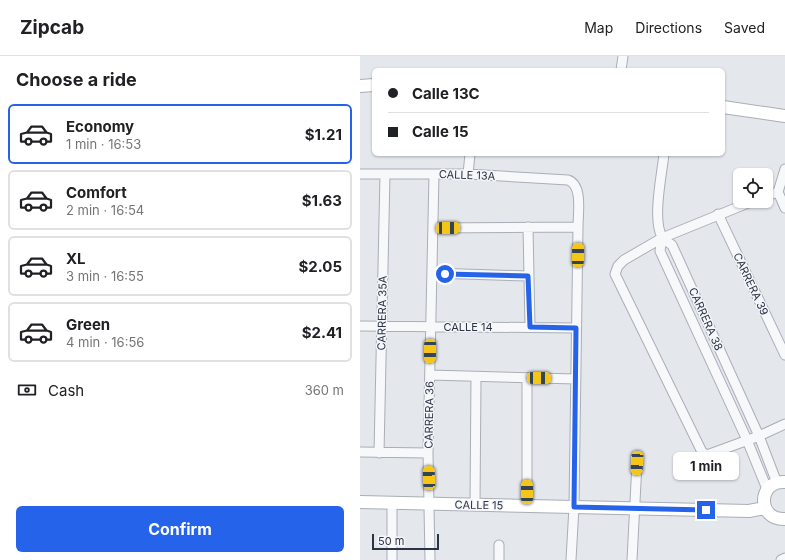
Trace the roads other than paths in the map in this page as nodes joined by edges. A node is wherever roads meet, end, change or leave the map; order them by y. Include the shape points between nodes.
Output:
1 (623, 56) edge
2 (621, 68) edge
3 (372, 85) edge
4 (360, 86) edge
5 (725, 107) edge
6 (785, 116) edge
7 (470, 156) edge
8 (664, 156) edge
9 (785, 169) edge
10 (360, 174) edge
11 (385, 174) junction
12 (434, 174) junction
13 (468, 174) junction
14 (778, 192) junction
15 (773, 194) edge
16 (734, 208) edge
17 (785, 208) edge
18 (718, 214) junction
19 (578, 226) junction
20 (528, 227) junction
21 (433, 228) junction
22 (662, 238) junction
23 (432, 274) junction
24 (528, 276) junction
25 (360, 326) edge
26 (381, 326) junction
27 (431, 326) junction
28 (530, 327) junction
29 (576, 328) junction
30 (785, 355) edge
31 (430, 375) junction
32 (476, 376) junction
33 (527, 378) junction
34 (576, 379) junction
35 (785, 424) edge
36 (759, 436) junction
37 (747, 440) junction
38 (360, 452) edge
39 (379, 453) junction
40 (428, 453) junction
41 (637, 463) dead end
42 (776, 485) edge
43 (360, 502) edge
44 (392, 503) junction
45 (429, 503) junction
46 (475, 504) junction
47 (527, 506) junction
48 (574, 507) junction
49 (635, 508) junction
50 (765, 508) junction
51 (785, 519) edge
52 (499, 545) dead end
53 (785, 558) edge
54 (392, 560) edge
55 (430, 560) edge
56 (499, 560) edge
57 (571, 560) edge
58 (632, 560) edge
59 (781, 560) edge

1 - 2 street
3 - 4 street
5 - 6 street
7 - 13 street
8 - 22 street via 658,212
9 - 14 street
10 - 11 street, CALLE 13A
11 - 12 street, CALLE 13A
11 - 26 street, CARRERA 35A
12 - 13 street, CALLE 13A
12 - 21 street, CARRERA 36
13 - 19 street, CALLE 13A via 573,181 577,188
14 - 15 street
14 - 17 street
16 - 18 street
18 - 22 street
18 - 30 street, CARRERA 39
19 - 20 street
19 - 29 street
20 - 21 street
20 - 24 street
21 - 23 street, CARRERA 36
22 - 36 street, CARRERA 38 via 672,245
22 - 37 street via 660,251
22 - 37 street via 624,260 618,266 616,274 702,452 707,455
23 - 24 street
23 - 27 street, CARRERA 36
24 - 28 street
25 - 26 street, CALLE 14
26 - 27 street, CALLE 14
26 - 39 street, CARRERA 35A
27 - 28 street, CALLE 14
27 - 31 street, CARRERA 36
28 - 29 street, CALLE 14
29 - 34 street
31 - 32 street
31 - 40 street, CARRERA 36
32 - 33 street
32 - 46 street
33 - 34 street
33 - 47 street
34 - 48 street
35 - 36 street
36 - 37 street
36 - 42 street, CARRERA 38
37 - 42 street
38 - 39 street
39 - 40 street
40 - 45 street, CARRERA 36
41 - 49 street
42 - 50 street via 763,500
43 - 44 street, CALLE 15
44 - 45 street, CALLE 15
44 - 54 street
45 - 46 street, CALLE 15
45 - 55 street, CARRERA 36
46 - 47 street, CALLE 15
47 - 48 street, CALLE 15
48 - 49 street, CALLE 15
48 - 57 street
49 - 50 street, CALLE 15 via 749,511
49 - 58 street
50 - 51 street via 773,517
52 - 56 street
53 - 59 street

